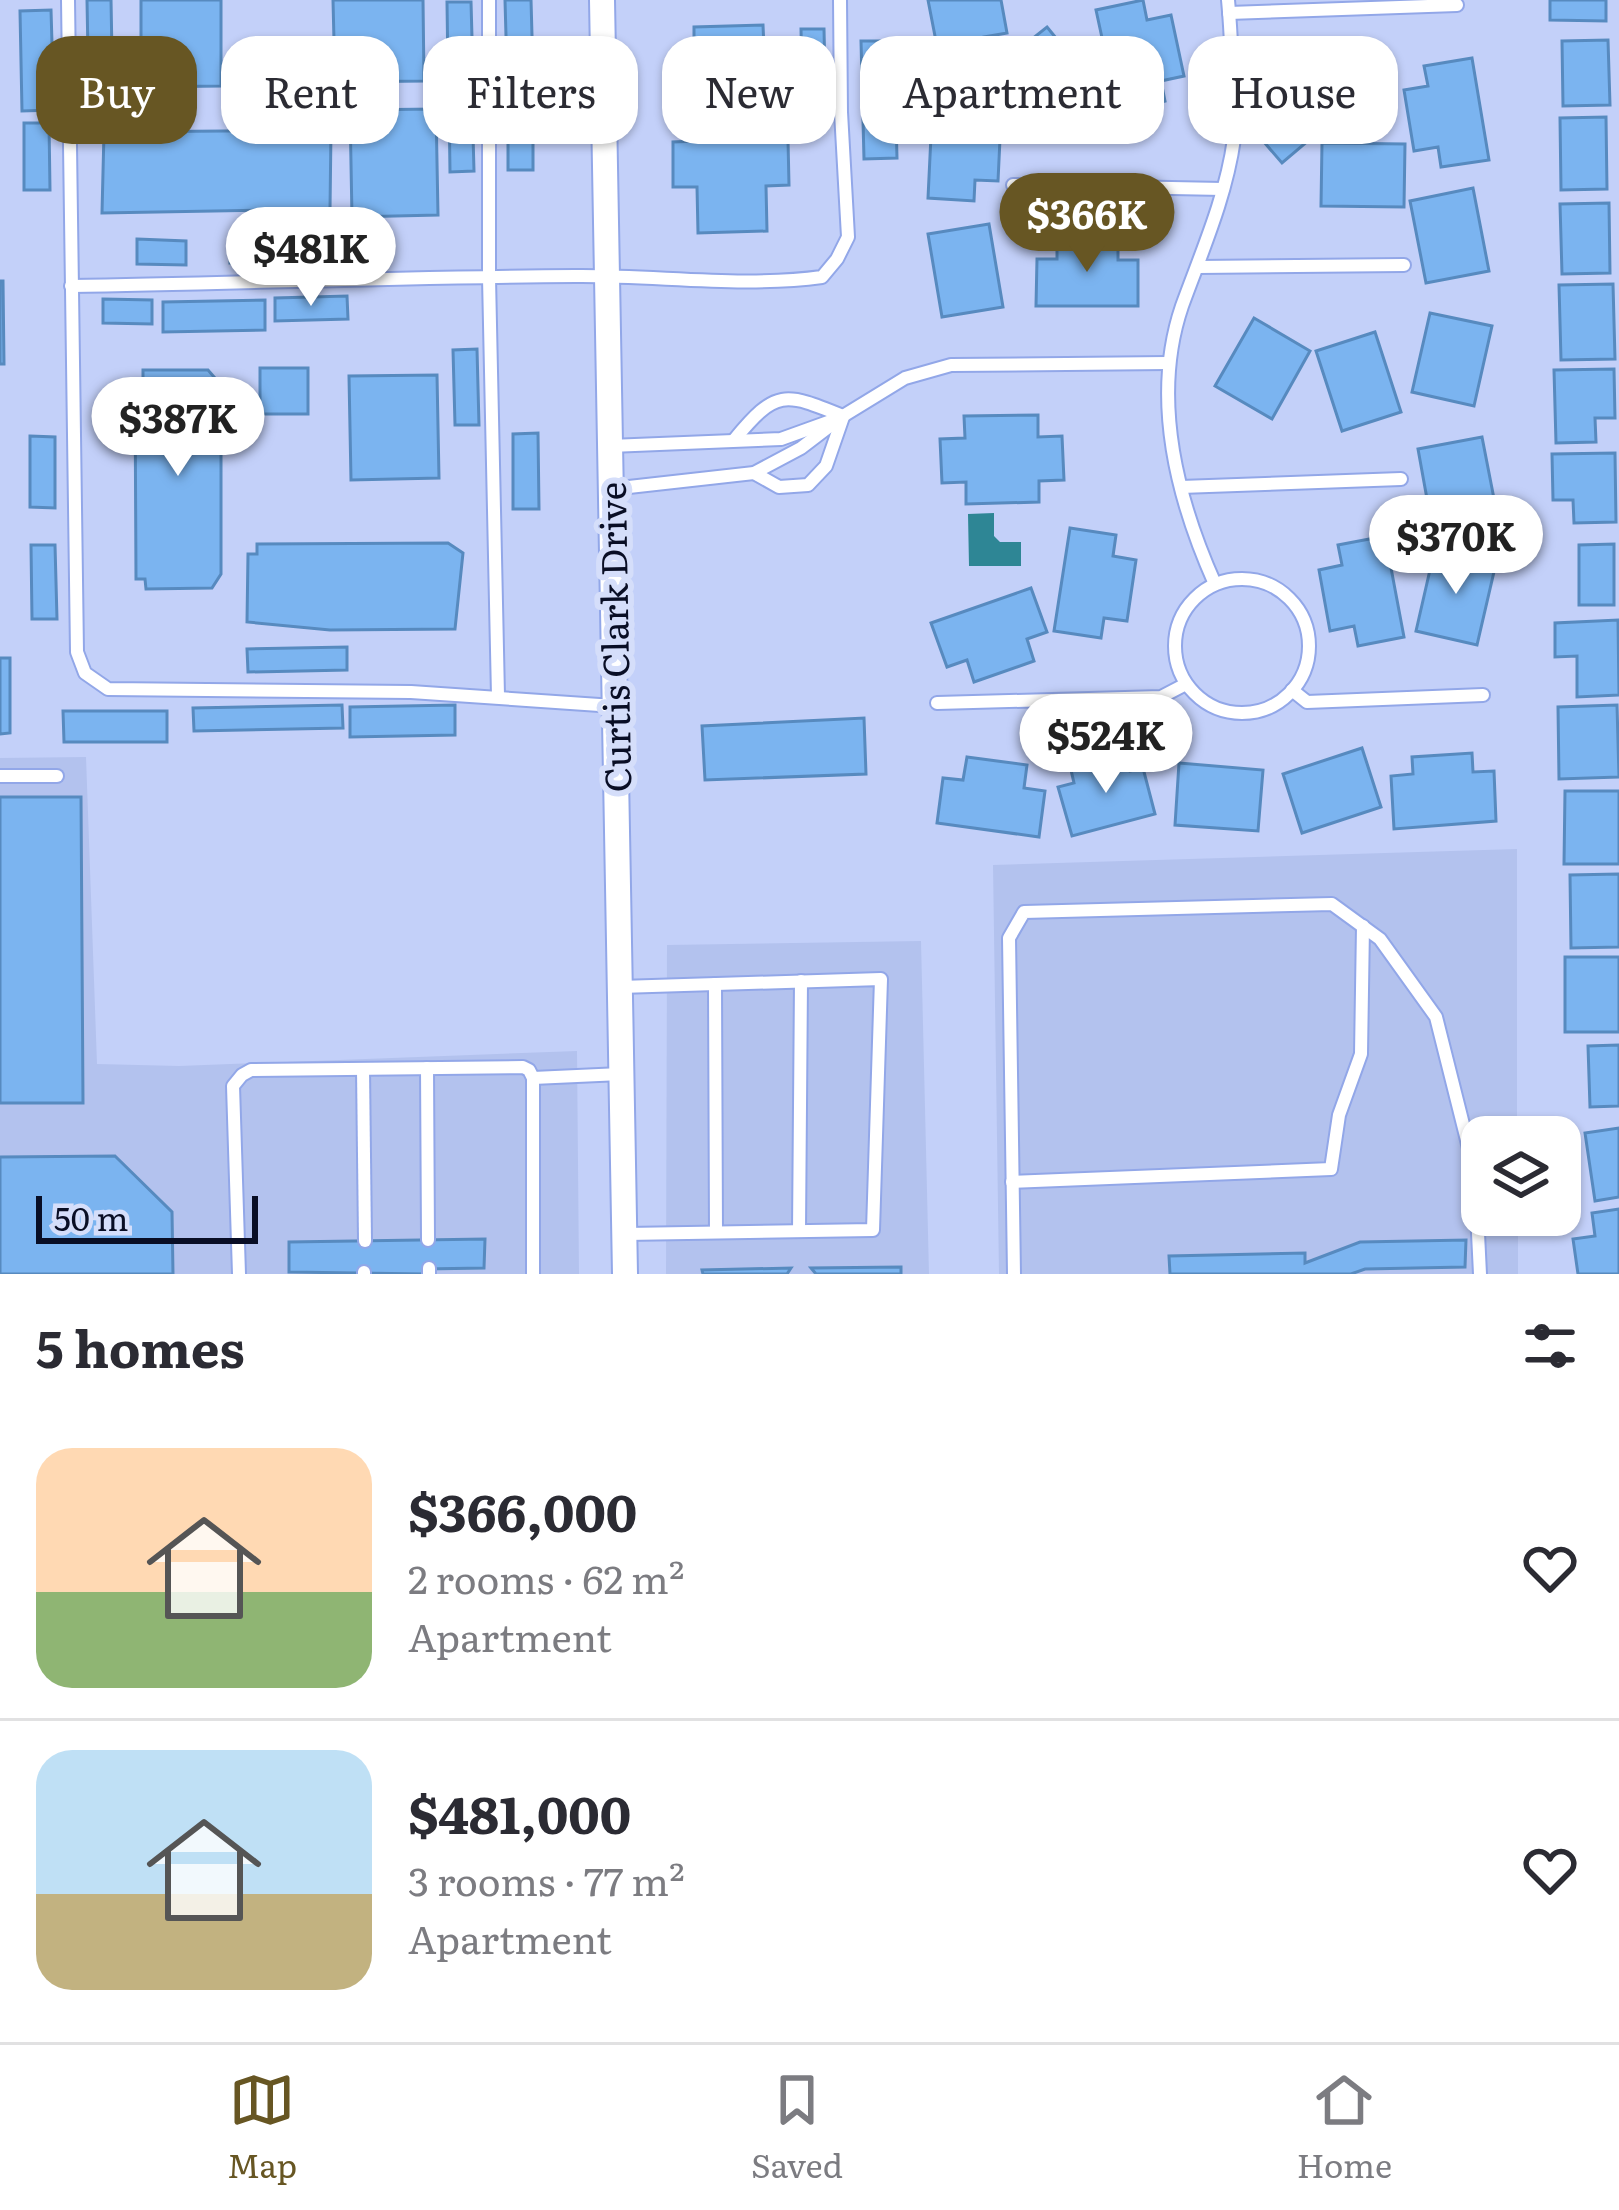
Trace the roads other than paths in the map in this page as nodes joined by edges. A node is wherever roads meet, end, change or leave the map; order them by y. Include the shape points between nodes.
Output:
1 (68, 0) edge
2 (489, 0) edge
3 (602, 0) edge
4 (840, 0) edge
5 (1457, 5) dead end
6 (1229, 6) edge
7 (1013, 185) dead end
8 (1223, 189) junction
9 (1404, 265) dead end
10 (1198, 267) junction
11 (607, 276) junction
12 (489, 278) junction
13 (71, 286) junction
14 (1168, 363) junction
15 (843, 416) junction
16 (734, 440) junction
17 (610, 446) junction
18 (754, 472) junction
19 (1401, 479) dead end
20 (1181, 488) junction
21 (611, 489) junction
22 (1215, 584) junction
23 (1186, 684) junction
24 (1292, 690) junction
25 (1483, 695) dead end
26 (498, 696) junction
27 (937, 704) dead end
28 (614, 706) junction
29 (0, 776) edge
30 (57, 776) dead end
31 (1363, 926) junction
32 (801, 981) junction
33 (715, 984) junction
34 (620, 987) junction
35 (427, 1068) junction
36 (364, 1069) junction
37 (621, 1075) junction
38 (533, 1078) junction
39 (1012, 1182) junction
40 (799, 1231) junction
41 (716, 1232) junction
42 (626, 1234) junction
43 (428, 1240) dead end
44 (364, 1241) dead end
45 (239, 1274) edge
46 (533, 1274) edge
47 (625, 1274) edge
48 (1014, 1274) edge
49 (1480, 1274) edge

1 - 13 lane
2 - 12 lane
3 - 11 street, Curtis Clark Drive
4 - 11 lane via 848,237 822,277
5 - 6 lane
6 - 8 lane via 1235,135
7 - 8 lane
8 - 10 lane
9 - 10 lane
10 - 14 lane
11 - 12 lane
11 - 17 street, Curtis Clark Drive
12 - 13 lane
12 - 26 lane
13 - 26 lane via 77,652 86,673 108,689
14 - 15 lane via 951,365 905,378
14 - 20 lane
15 - 16 lane via 782,439
15 - 16 lane via 780,399
15 - 18 lane
15 - 18 lane via 826,466 808,484 779,487
16 - 17 lane
17 - 21 street, Curtis Clark Drive
18 - 21 lane
19 - 20 lane
20 - 22 lane
21 - 28 street, Curtis Clark Drive
22 - 23 lane via 1185,609 1176,631
22 - 24 lane via 1265,583 1294,603 1309,641
23 - 24 lane via 1221,710 1244,713
23 - 27 lane via 1161,697
24 - 25 lane via 1307,702
26 - 28 lane
28 - 34 street, Curtis Clark Drive
29 - 30 lane
31 - 39 lane via 1361,1054 1330,1169
31 - 39 lane via 1332,904 1024,912 1009,938
31 - 49 lane via 1436,1017 1475,1172
32 - 33 lane
32 - 40 lane
32 - 40 lane via 881,979 873,1230
33 - 34 lane
33 - 41 lane
34 - 37 street, Curtis Clark Drive
35 - 36 lane
35 - 38 lane via 523,1066
35 - 43 lane
36 - 44 lane
36 - 45 lane via 251,1070 233,1086
37 - 38 lane
37 - 42 street, Curtis Clark Drive
38 - 46 lane
39 - 48 lane
40 - 41 lane
41 - 42 lane
42 - 47 street, Curtis Clark Drive

